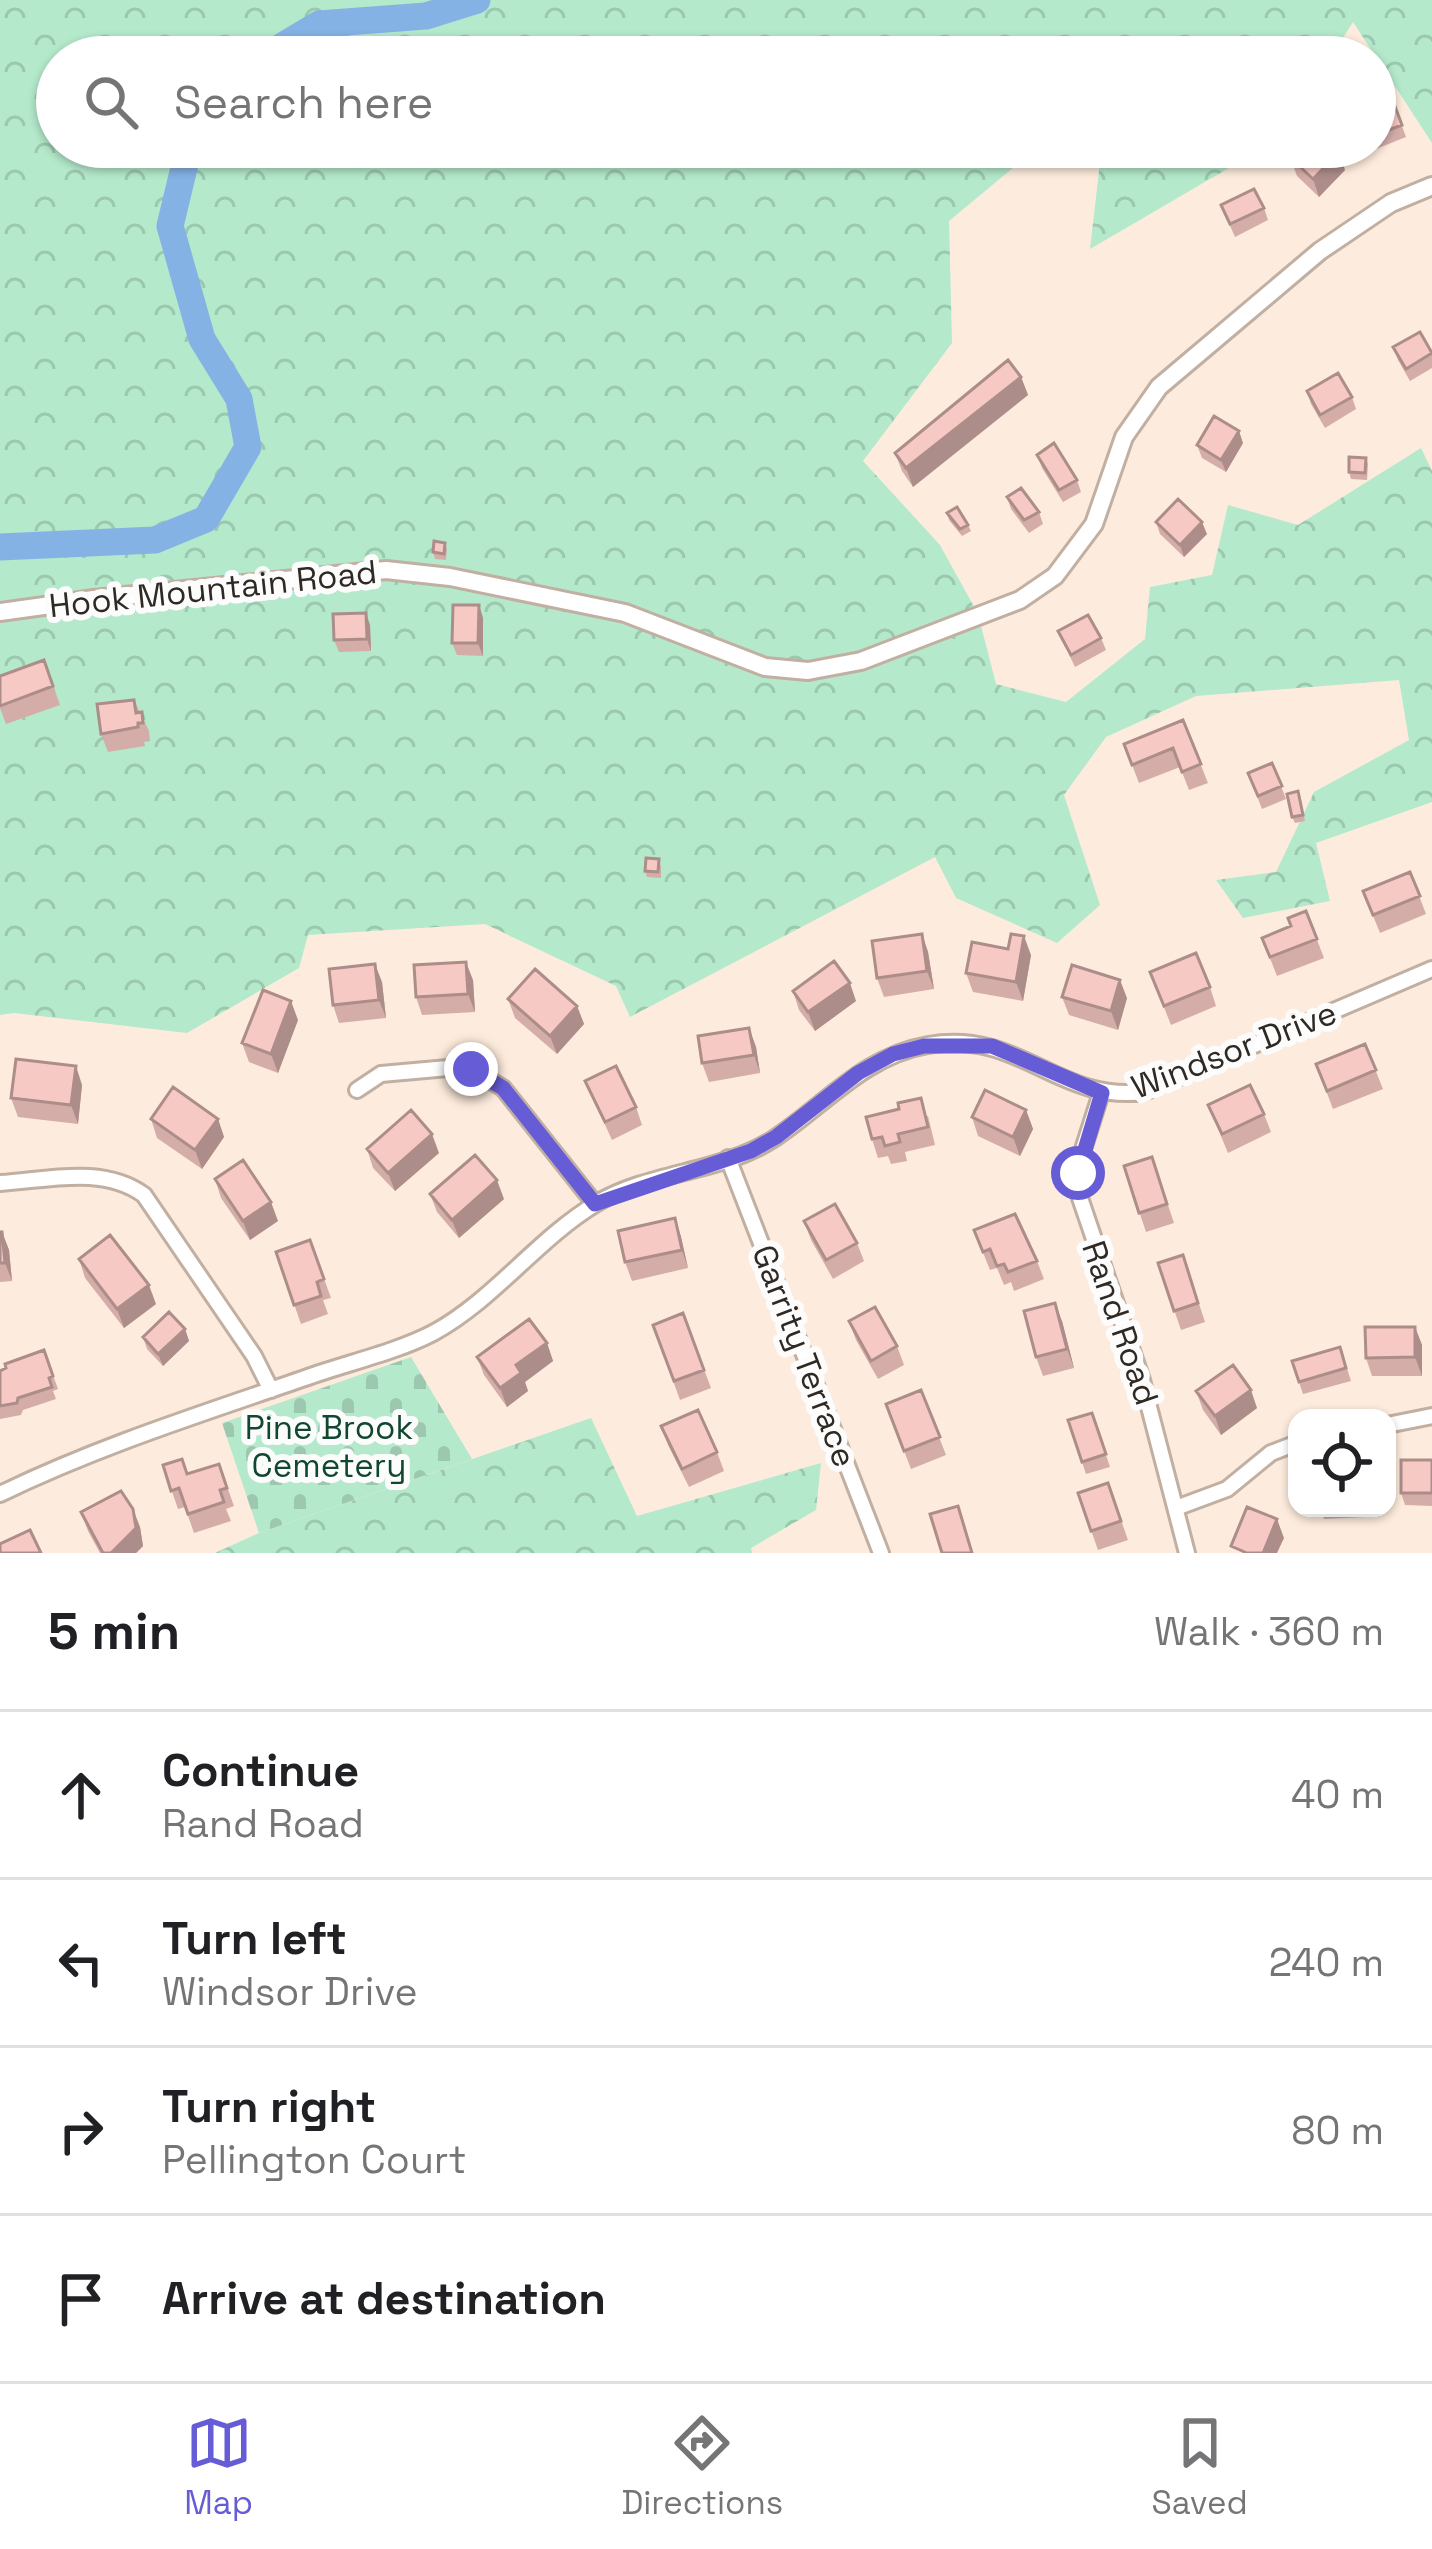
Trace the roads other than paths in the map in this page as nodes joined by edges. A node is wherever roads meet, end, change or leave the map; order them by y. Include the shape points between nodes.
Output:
1 (1432, 187) edge
2 (0, 612) edge
3 (1432, 969) edge
4 (357, 1090) dead end
5 (1102, 1093) junction
6 (728, 1158) junction
7 (0, 1184) edge
8 (595, 1204) junction
9 (271, 1390) junction
10 (1432, 1416) edge
11 (1396, 1423) edge
12 (1288, 1446) edge
13 (0, 1494) edge
14 (1176, 1508) junction
15 (881, 1553) edge
16 (1187, 1553) edge

1 - 2 street, Hook Mountain Road via 1391,203 1319,251 1159,387 1124,437 1094,524 1039,590 861,661 808,671 765,667 626,613 402,571
3 - 5 street, Windsor Drive via 1144,1092
4 - 8 street via 381,1074 448,1068 484,1075
5 - 6 street, Windsor Drive via 992,1046 924,1046 877,1062 776,1137
5 - 14 street, Rand Road via 1079,1162 1078,1195
6 - 8 street, Windsor Drive
6 - 15 street, Garrity Terrace
7 - 9 street via 99,1176 130,1185
8 - 9 street, Windsor Drive via 431,1334
9 - 13 street, Windsor Drive via 120,1440
10 - 11 street
12 - 14 street via 1227,1489
14 - 16 street, Rand Road

